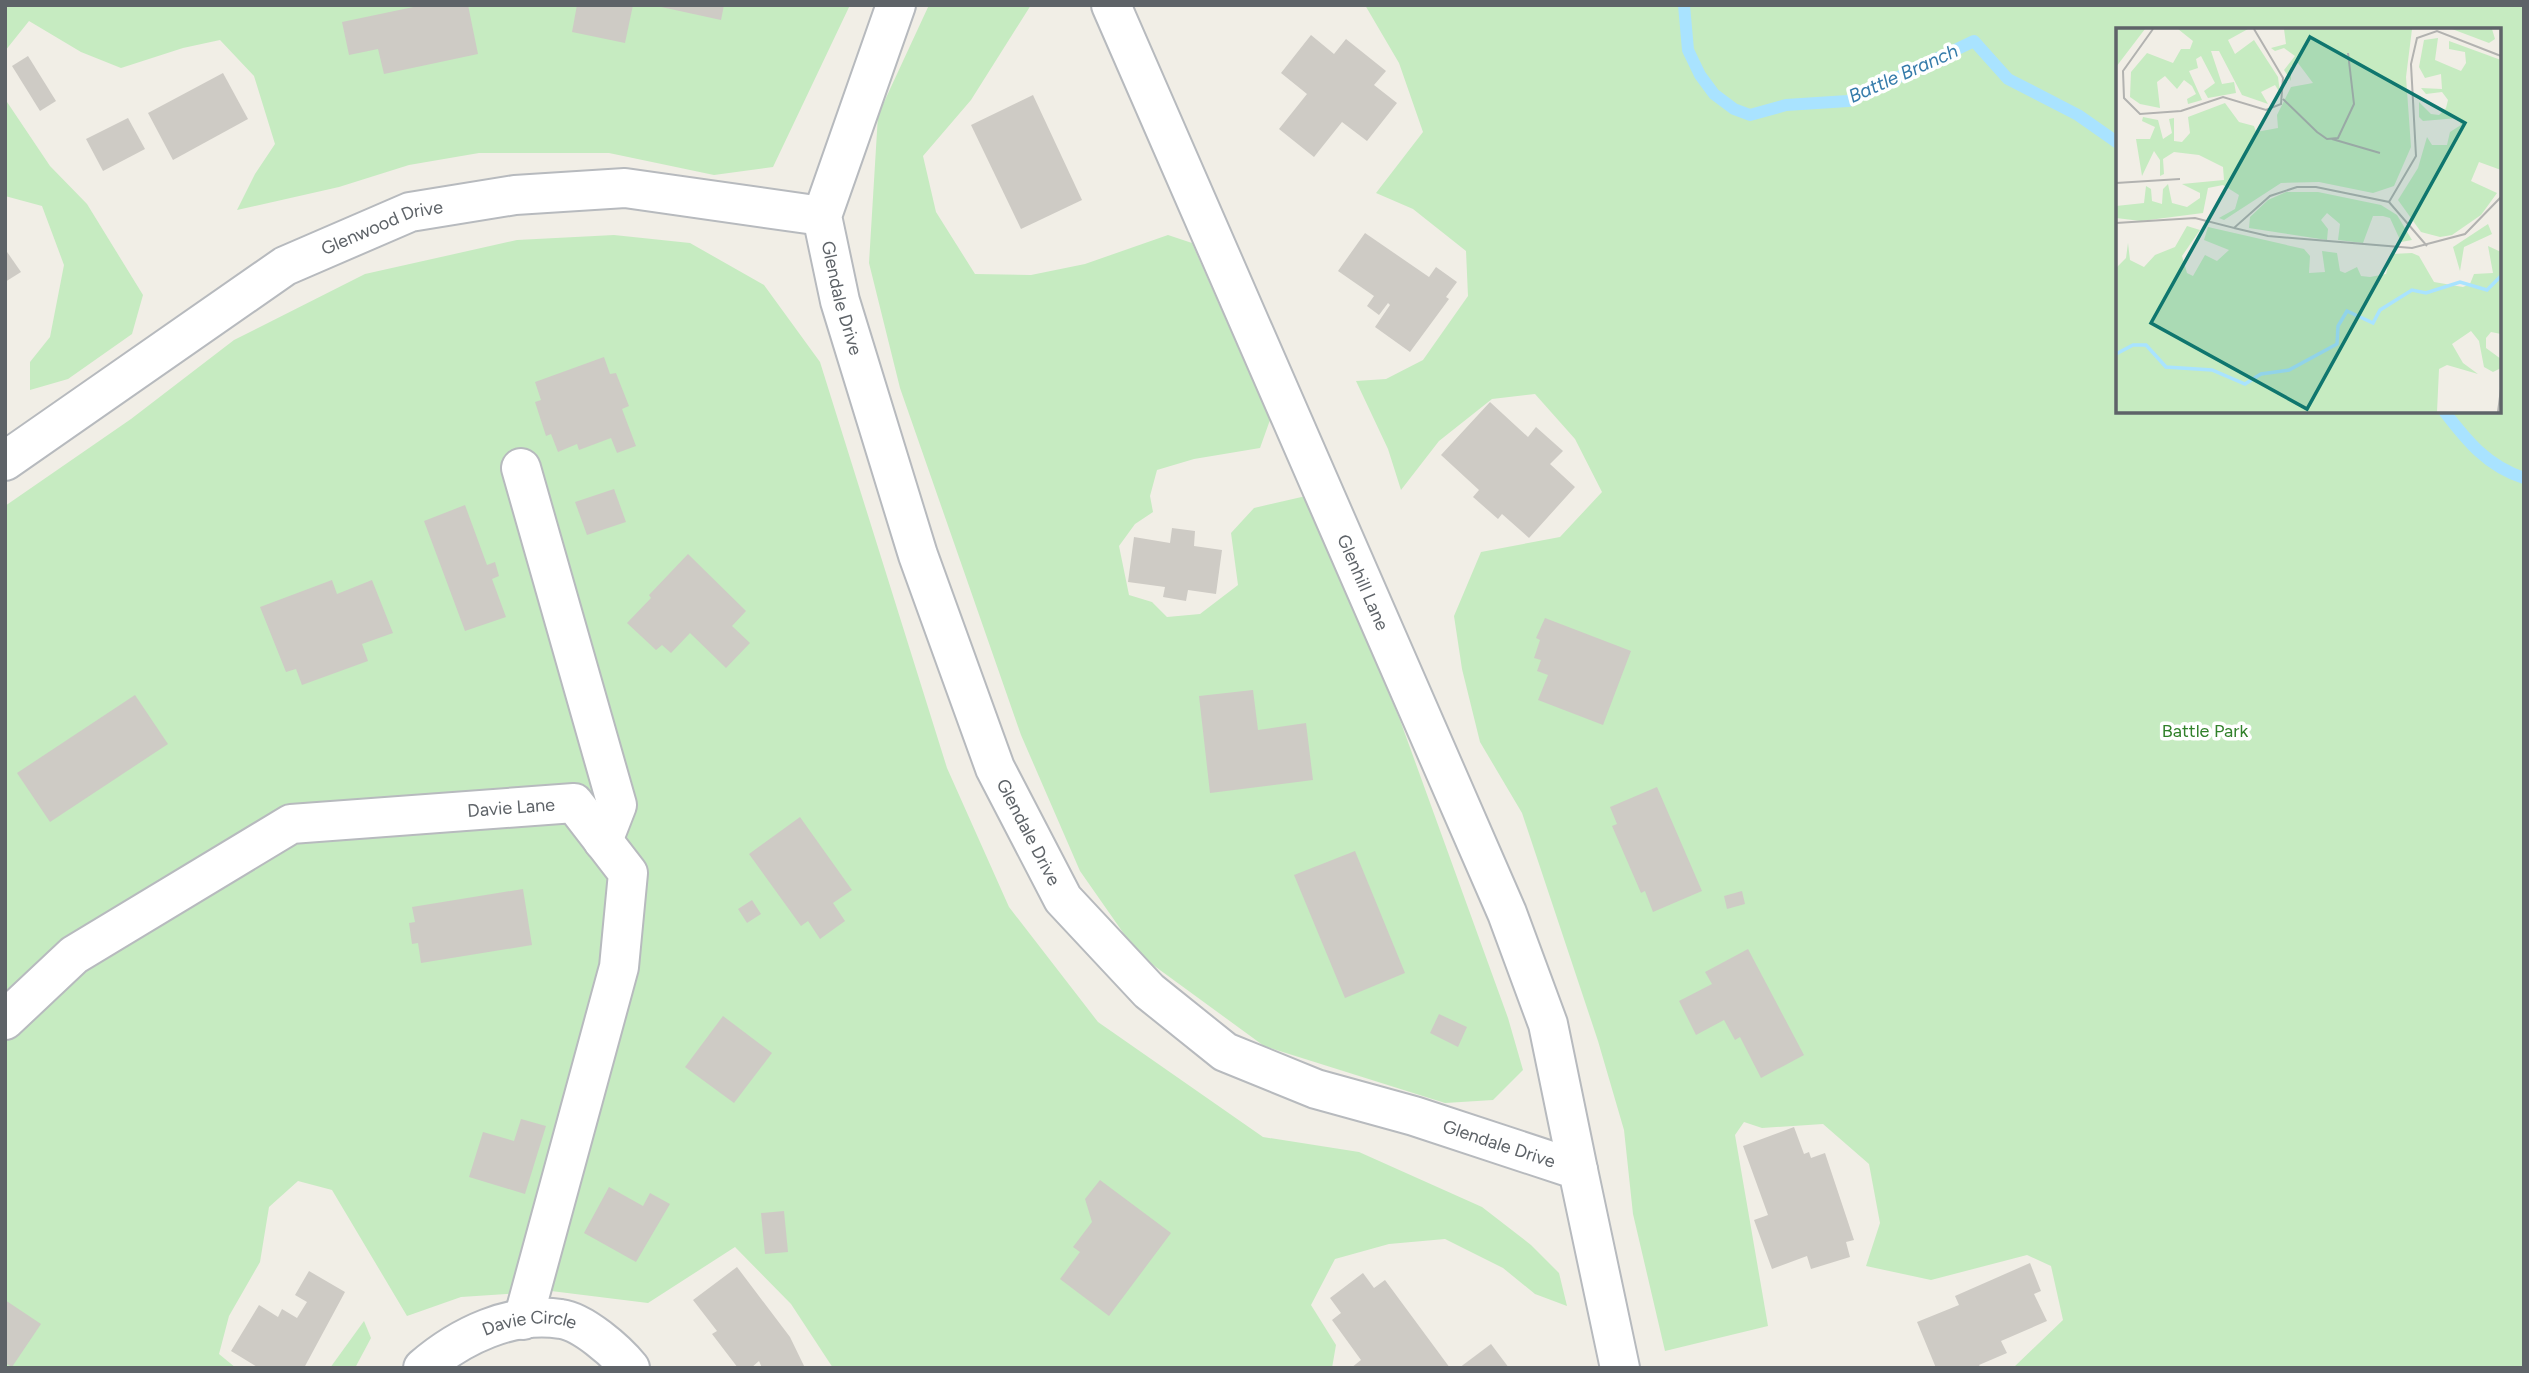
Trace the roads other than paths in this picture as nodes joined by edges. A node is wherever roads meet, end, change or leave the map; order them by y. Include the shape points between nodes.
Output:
1 (896, 5) edge
2 (1111, 5) edge
3 (822, 216) junction
4 (5, 461) edge
5 (521, 468) dead end
6 (603, 841) junction
7 (5, 1020) edge
8 (1578, 1170) junction
9 (523, 1320) junction
10 (423, 1368) edge
11 (630, 1368) edge
12 (1620, 1368) edge

1 - 3 street, Glendale Drive
2 - 8 street, Glenhill Lane via 1507,912 1548,1024
3 - 4 street, Glenwood Drive via 625,188 515,195 410,212 285,266
3 - 8 street, Glendale Drive via 840,301 918,555 995,768 1063,899 1149,991 1225,1052 1316,1089
5 - 6 street via 617,805
6 - 7 street, Davie Lane via 574,803 291,824 74,955
6 - 9 street, Davie Lane via 628,873 619,967
8 - 12 street, Glendale Drive
9 - 10 street, Davie Circle via 504,1321 442,1352
9 - 11 street, Davie Circle via 563,1319 612,1346

